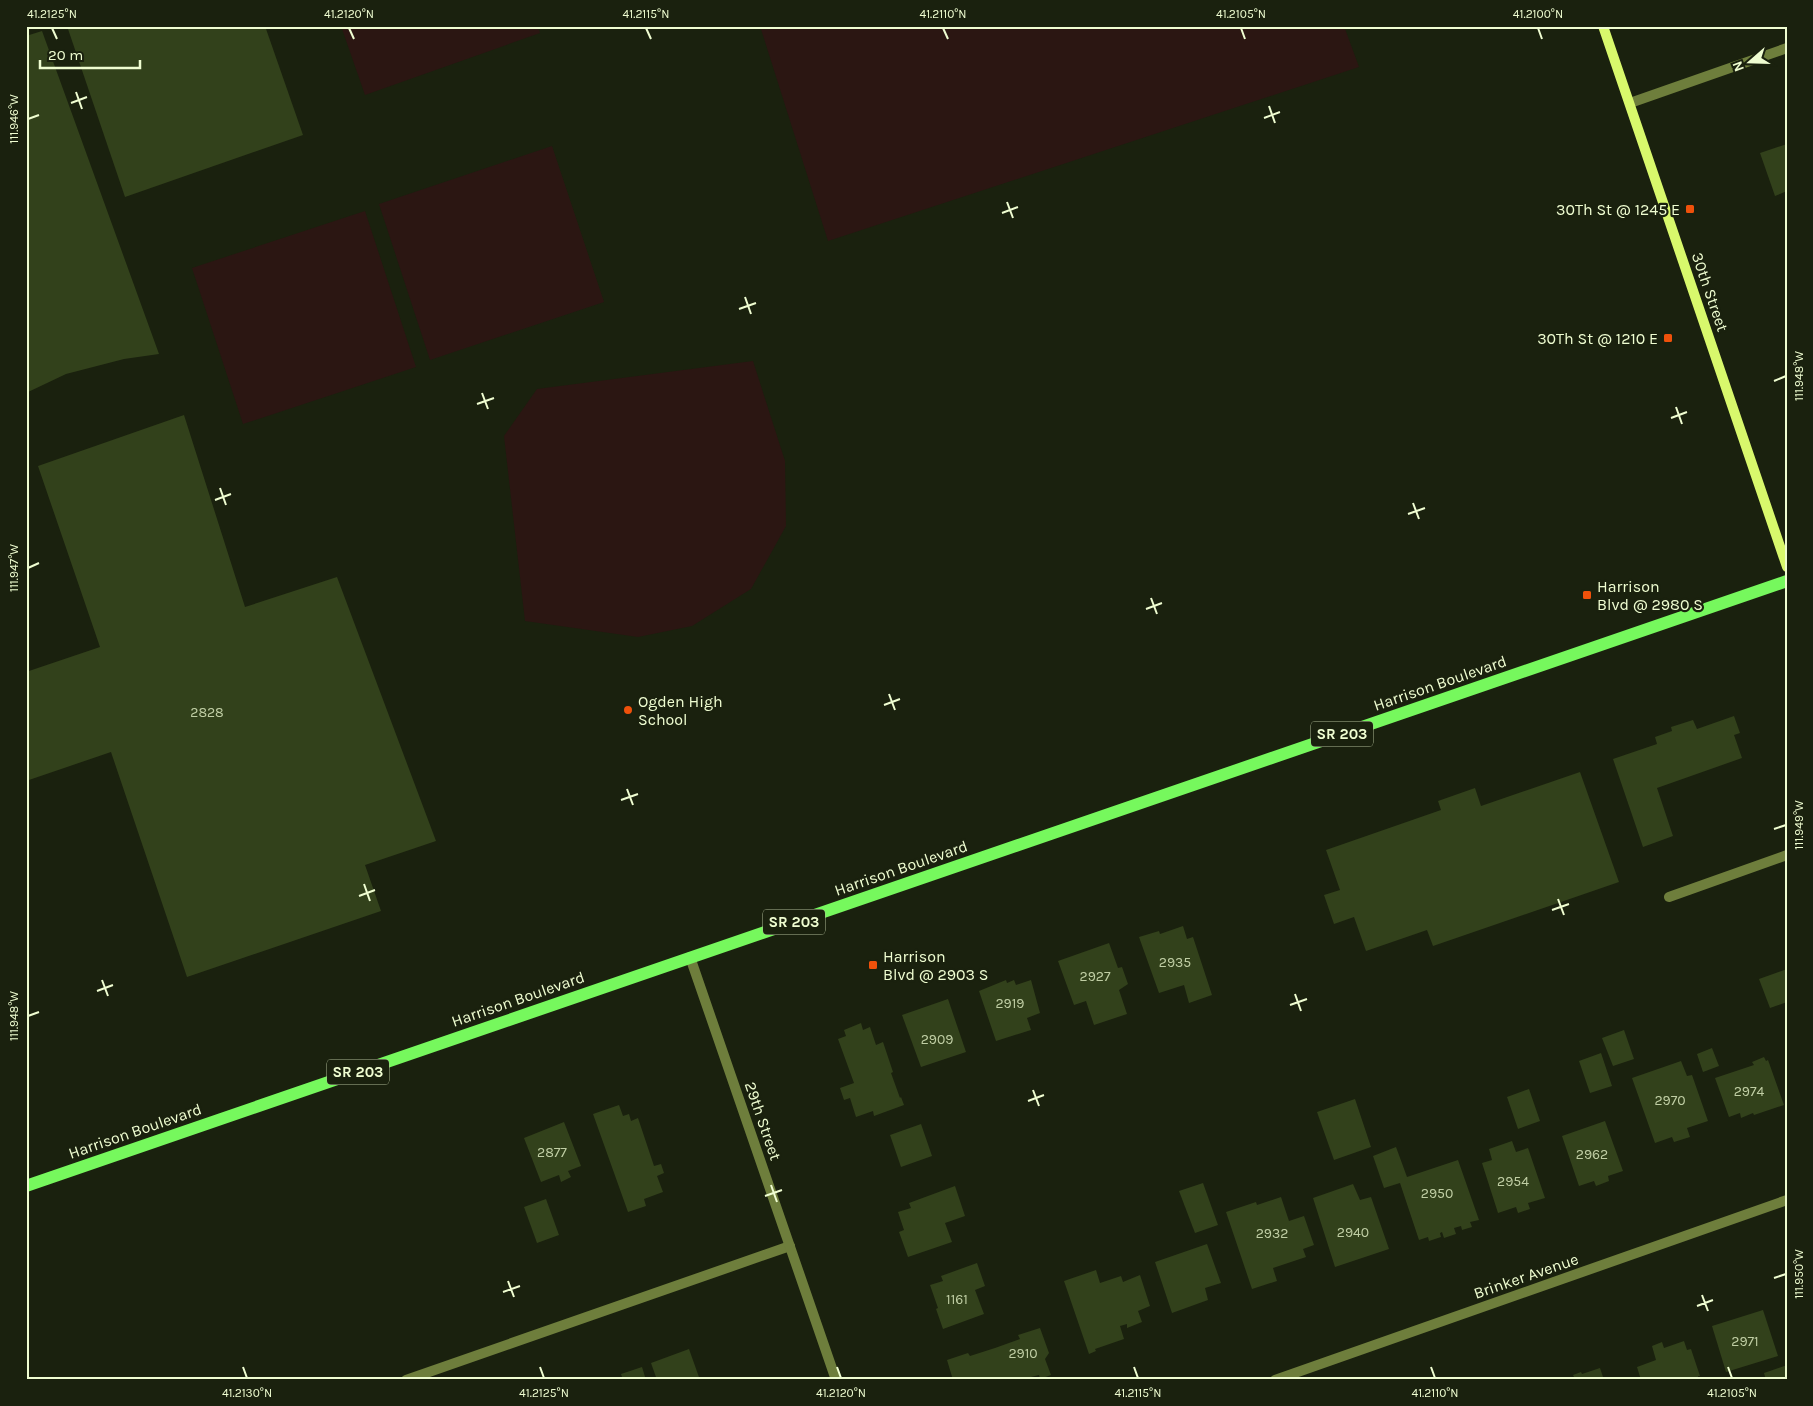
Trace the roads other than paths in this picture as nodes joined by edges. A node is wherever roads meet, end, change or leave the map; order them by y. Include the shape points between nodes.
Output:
1 (1603, 26) edge
2 (1787, 48) edge
3 (1630, 103) junction
4 (1787, 567) edge
5 (1787, 580) edge
6 (1787, 855) edge
7 (1669, 897) dead end
8 (690, 957) junction
9 (26, 1186) edge
10 (1787, 1200) edge
11 (790, 1246) junction
12 (406, 1380) edge
13 (836, 1380) edge
14 (1275, 1380) edge

1 - 3 street, 30th Street
2 - 3 street
3 - 4 street, 30th Street
5 - 8 main road, Harrison Boulevard / SR 203
6 - 7 street
8 - 9 main road, Harrison Boulevard / SR 203
8 - 11 street, 29th Street
10 - 14 street, Brinker Avenue
11 - 12 street
11 - 13 street, 29th Street

